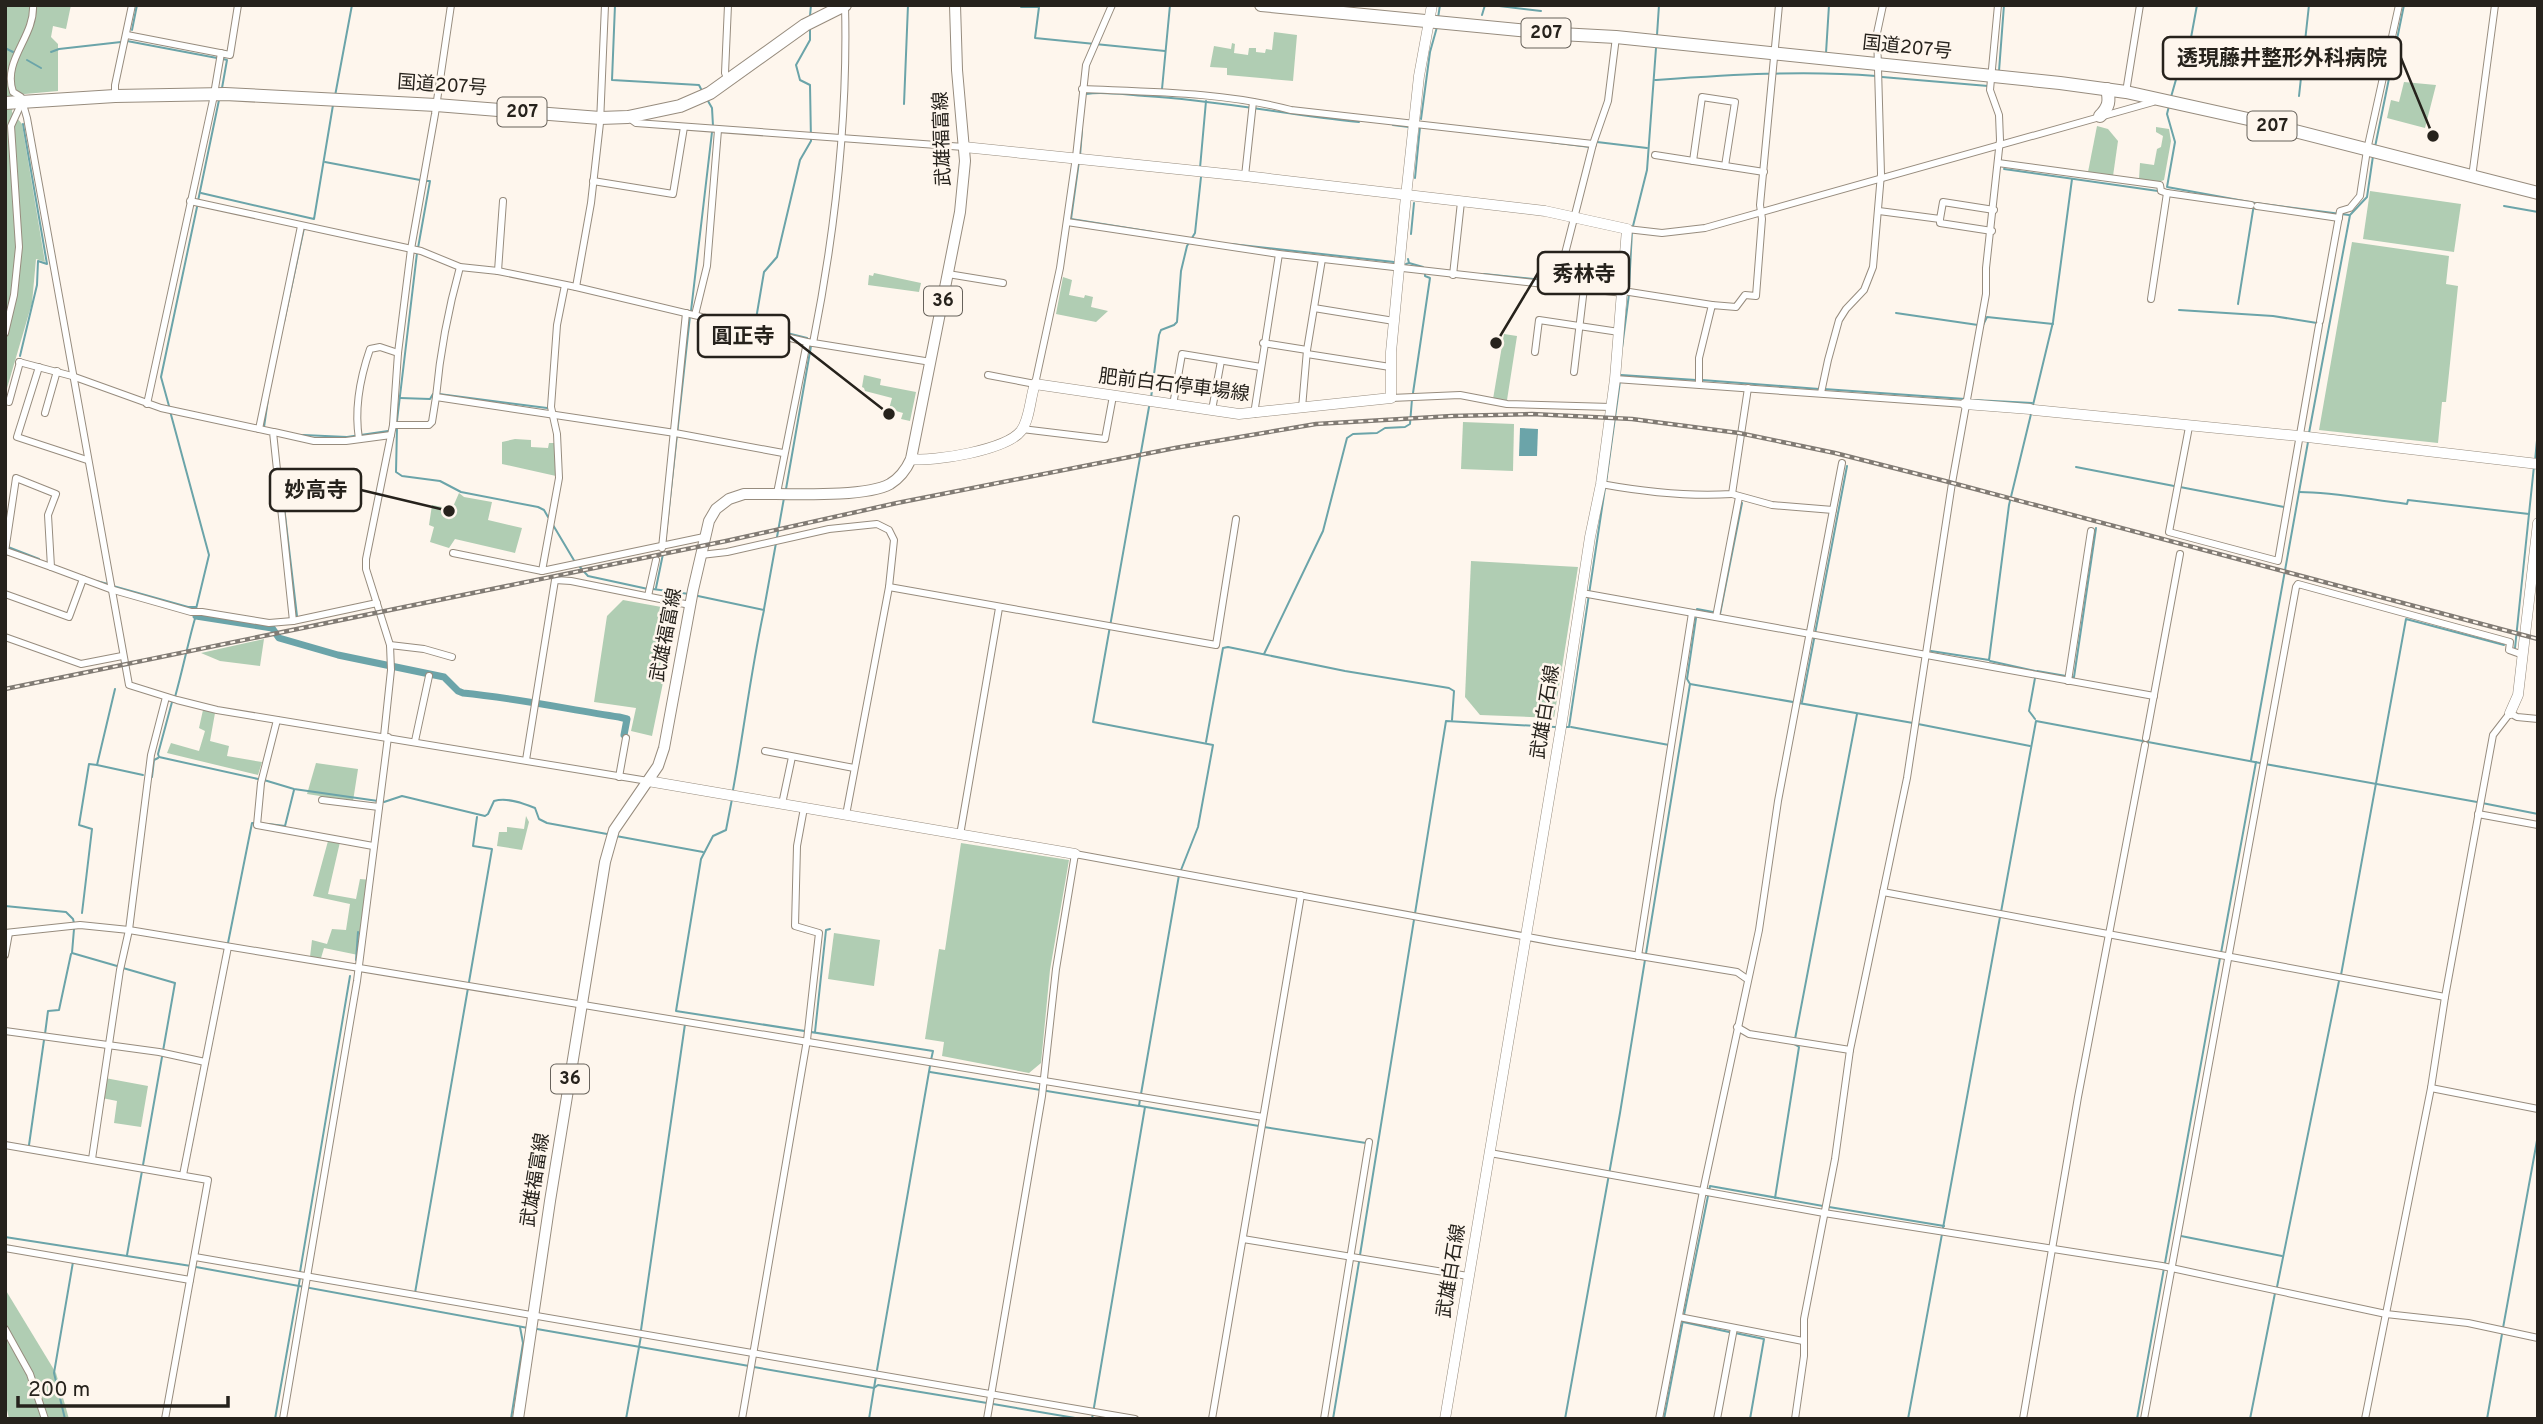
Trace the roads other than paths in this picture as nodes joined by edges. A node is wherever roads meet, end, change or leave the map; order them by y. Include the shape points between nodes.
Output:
1 (33, 5) edge
2 (132, 5) edge
3 (238, 5) edge
4 (451, 5) edge
5 (605, 5) edge
6 (728, 5) edge
7 (845, 5) edge
8 (955, 5) edge
9 (1112, 5) edge
10 (1261, 5) edge
11 (1432, 5) edge
12 (1779, 5) edge
13 (1883, 5) edge
14 (1998, 5) edge
15 (2140, 5) edge
16 (2399, 5) edge
17 (2495, 5) edge
18 (1434, 22) junction
19 (1616, 37) junction
20 (125, 39) junction
21 (1775, 54) junction
22 (221, 57) junction
23 (1878, 73) junction
24 (1993, 80) junction
25 (729, 82) junction
26 (1082, 89) junction
27 (2107, 89) junction
28 (2126, 92) junction
29 (219, 94) junction
30 (115, 96) junction
31 (2167, 101) junction
32 (22, 102) junction
33 (5, 103) edge
34 (436, 105) junction
35 (1253, 106) junction
36 (2100, 116) junction
37 (628, 117) junction
38 (600, 118) junction
39 (1414, 126) junction
40 (684, 127) junction
41 (714, 130) junction
42 (842, 138) junction
43 (1592, 144) junction
44 (1998, 145) junction
45 (964, 146) junction
46 (2372, 151) junction
47 (1655, 155) dead end
48 (1078, 158) junction
49 (1693, 161) junction
50 (1998, 163) junction
51 (1725, 166) junction
52 (1764, 172) junction
53 (1245, 176) junction
54 (2472, 177) junction
55 (1880, 179) junction
56 (593, 181) junction
57 (2167, 193) junction
58 (2538, 193) edge
59 (1406, 195) junction
60 (503, 201) dead end
61 (191, 202) junction
62 (1461, 202) junction
63 (1994, 210) junction
64 (1879, 211) junction
65 (1761, 212) junction
66 (2340, 215) junction
67 (1573, 216) junction
68 (1940, 219) junction
69 (1067, 222) junction
70 (304, 227) junction
71 (1631, 229) junction
72 (1992, 231) junction
73 (416, 250) junction
74 (1279, 254) junction
75 (1322, 258) junction
76 (460, 267) junction
77 (1399, 267) junction
78 (498, 271) junction
79 (1453, 272) junction
80 (948, 274) junction
81 (1003, 283) dead end
82 (565, 285) junction
83 (1557, 285) junction
84 (576, 287) junction
85 (1584, 288) junction
86 (1626, 292) junction
87 (2151, 299) dead end
88 (1712, 305) junction
89 (1314, 308) junction
90 (691, 314) junction
91 (1394, 321) junction
92 (1580, 326) junction
93 (1620, 332) junction
94 (5, 333) edge
95 (810, 343) junction
96 (1264, 343) junction
97 (1307, 352) junction
98 (1535, 352) dead end
99 (398, 353) junction
100 (1221, 361) junction
101 (931, 362) junction
102 (38, 367) junction
103 (1261, 367) junction
104 (1390, 367) junction
105 (57, 371) junction
106 (1574, 372) dead end
107 (988, 375) dead end
108 (72, 376) junction
109 (1619, 379) junction
110 (1699, 382) junction
111 (1035, 384) junction
112 (1748, 388) junction
113 (1822, 391) junction
114 (436, 395) junction
115 (1113, 396) junction
116 (1391, 398) junction
117 (1965, 401) junction
118 (9, 402) dead end
119 (147, 404) junction
120 (1173, 405) junction
121 (1611, 407) junction
122 (1302, 408) junction
123 (1212, 411) junction
124 (554, 412) junction
125 (45, 413) dead end
126 (1254, 414) junction
127 (2189, 427) junction
128 (259, 429) junction
129 (394, 429) junction
130 (1022, 429) junction
131 (277, 433) dead end
132 (674, 434) junction
133 (359, 436) junction
134 (2305, 437) junction
135 (783, 453) junction
136 (87, 460) junction
137 (911, 460) junction
138 (1842, 463) dead end
139 (2535, 464) edge
140 (1605, 484) junction
141 (781, 494) junction
142 (1732, 494) junction
143 (1739, 497) junction
144 (1833, 510) junction
145 (1236, 519) dead end
146 (2538, 523) edge
147 (2091, 531) dead end
148 (705, 537) junction
149 (665, 547) junction
150 (6, 549) edge
151 (453, 553) dead end
152 (2180, 554) dead end
153 (701, 555) junction
154 (656, 560) dead end
155 (52, 564) junction
156 (542, 571) junction
157 (83, 579) junction
158 (109, 586) junction
159 (889, 587) junction
160 (5, 594) edge
161 (649, 594) junction
162 (1586, 594) junction
163 (691, 598) junction
164 (377, 603) junction
165 (999, 608) junction
166 (1695, 613) junction
167 (1717, 614) junction
168 (293, 621) junction
169 (1813, 634) junction
170 (5, 637) edge
171 (390, 645) junction
172 (2523, 654) junction
173 (1927, 655) junction
174 (122, 656) junction
175 (452, 657) dead end
176 (429, 676) dead end
177 (2069, 678) junction
178 (2154, 696) junction
179 (171, 699) junction
180 (2510, 713) junction
181 (2538, 719) edge
182 (276, 720) junction
183 (386, 736) junction
184 (626, 738) dead end
185 (415, 741) junction
186 (765, 751) dead end
187 (792, 757) junction
188 (526, 760) junction
189 (855, 768) junction
190 (616, 776) junction
191 (648, 780) junction
192 (322, 800) dead end
193 (782, 804) junction
194 (379, 807) junction
195 (2479, 807) junction
196 (804, 808) junction
197 (846, 815) junction
198 (2538, 825) edge
199 (960, 835) junction
200 (373, 846) junction
201 (1074, 854) junction
202 (1883, 892) junction
203 (1301, 895) junction
204 (129, 930) junction
205 (7, 933) edge
206 (2110, 934) junction
207 (1527, 937) junction
208 (228, 947) junction
209 (5, 955) edge
210 (2223, 956) junction
211 (1643, 957) junction
212 (359, 967) junction
213 (1747, 979) junction
214 (2445, 997) junction
215 (581, 1006) junction
216 (1737, 1027) junction
217 (5, 1031) edge
218 (808, 1034) junction
219 (108, 1045) junction
220 (1850, 1051) junction
221 (205, 1062) junction
222 (1044, 1083) junction
223 (2431, 1088) junction
224 (2538, 1109) edge
225 (1261, 1124) junction
226 (1369, 1144) dead end
227 (5, 1145) edge
228 (1490, 1153) junction
229 (92, 1159) junction
230 (183, 1175) junction
231 (1707, 1192) junction
232 (1825, 1209) junction
233 (1242, 1239) junction
234 (5, 1248) edge
235 (2053, 1248) junction
236 (1350, 1257) junction
237 (194, 1260) junction
238 (2167, 1267) junction
239 (191, 1276) junction
240 (1468, 1276) junction
241 (303, 1277) junction
242 (2386, 1314) junction
243 (1682, 1317) junction
244 (533, 1319) junction
245 (5, 1329) edge
246 (1734, 1331) junction
247 (2538, 1338) edge
248 (1803, 1341) junction
249 (753, 1355) junction
250 (990, 1401) junction
251 (45, 1419) edge
252 (164, 1419) edge
253 (283, 1419) edge
254 (518, 1419) edge
255 (742, 1419) edge
256 (987, 1419) edge
257 (1135, 1419) edge
258 (1212, 1419) edge
259 (1324, 1419) edge
260 (1446, 1419) edge
261 (1659, 1419) edge
262 (1717, 1419) edge
263 (1795, 1419) edge
264 (2023, 1419) edge
265 (2144, 1419) edge
266 (2365, 1419) edge

1 - 32 street via 32,24 10,70 13,92
2 - 20 street
3 - 22 street via 230,55
4 - 34 street
5 - 38 street
6 - 25 street via 725,74
7 - 25 highway, 国道207号 / 207 via 805,25
7 - 42 street
8 - 45 main road, 武雄福富線 / 36
9 - 26 street via 1086,65
10 - 18 highway, 国道207号 / 207
11 - 18 main road
12 - 21 street
13 - 23 street via 1877,33
14 - 24 street
15 - 28 street
16 - 46 street
17 - 54 street
18 - 19 highway, 国道207号 / 207
18 - 39 main road
19 - 21 highway, 国道207号 / 207
19 - 43 street via 1608,102
20 - 22 street
20 - 30 street
21 - 23 highway, 国道207号 / 207 via 1824,59
21 - 52 street
22 - 29 street
23 - 24 highway, 国道207号 / 207
23 - 55 street
24 - 27 highway, 国道207号 / 207
24 - 44 street
25 - 37 highway, 国道207号 / 207 via 705,96
26 - 35 street via 1162,93
26 - 48 street
27 - 28 highway, 国道207号 / 207
27 - 36 highway via 2108,109
28 - 31 highway, 国道207号 / 207
29 - 30 highway, 国道207号 / 207
29 - 34 highway, 国道207号 / 207
29 - 61 street
30 - 32 highway, 国道207号 / 207
31 - 36 street
31 - 46 highway, 国道207号 / 207
32 - 33 highway, 国道207号 / 207
32 - 94 street via 11,126 19,247
32 - 108 street
34 - 38 highway, 国道207号 / 207
34 - 73 street
35 - 39 street
35 - 53 street
36 - 44 street
37 - 38 highway, 国道207号 / 207
37 - 40 street via 636,123
38 - 56 street
39 - 43 street
39 - 59 main road
40 - 41 street
40 - 56 street via 673,194
41 - 42 street
41 - 90 street via 707,266
42 - 45 street
42 - 95 street via 834,216
43 - 67 street
44 - 50 street
44 - 55 street
45 - 48 main road
45 - 80 main road, 武雄福富線 / 36 via 960,212
46 - 54 highway, 国道207号 / 207
46 - 66 street via 2360,196
47 - 49 street
48 - 53 main road
48 - 69 street
49 - 51 street
49 - 51 street via 1702,97 1735,102
50 - 57 street via 2160,185
50 - 63 street
51 - 52 street
52 - 65 street
53 - 59 main road
54 - 58 highway, 国道207号 / 207
55 - 64 street
55 - 65 street
56 - 84 street
57 - 66 street
57 - 87 street
59 - 62 main road
59 - 77 main road
60 - 78 street
61 - 70 street
61 - 119 street
62 - 67 main road
62 - 79 street
63 - 68 street via 1943,202
63 - 72 street
64 - 68 street
64 - 113 street via 1873,267 1864,290 1839,320
65 - 71 street via 1685,232
65 - 88 street via 1756,296 1745,295 1736,307
66 - 134 street
67 - 71 main road
67 - 83 street
68 - 72 street via 1940,223
69 - 74 street
69 - 111 street
70 - 73 street
70 - 128 street
71 - 86 main road, 武雄白石線
72 - 117 street
73 - 76 street
73 - 99 street
74 - 75 street
74 - 96 street
75 - 77 street
75 - 89 street
76 - 78 street
76 - 114 street
77 - 79 street
77 - 91 main road
78 - 82 street
79 - 83 street
80 - 81 street
80 - 101 main road, 武雄福富線 / 36
82 - 84 street
82 - 124 street via 557,325
83 - 85 street
84 - 90 street
85 - 86 street
85 - 92 street
86 - 88 street
86 - 93 main road, 武雄白石線
88 - 110 street via 1699,358
89 - 91 street
89 - 97 street
90 - 95 street
90 - 132 street
91 - 104 main road
92 - 93 street
92 - 98 street via 1539,320
92 - 106 street
93 - 109 main road, 武雄白石線
95 - 101 street
95 - 135 street
96 - 97 street
96 - 103 street
97 - 104 street
97 - 122 street
99 - 129 street
99 - 133 street via 370,349 360,378
100 - 103 street
100 - 120 street via 1182,354
100 - 123 street
101 - 137 main road, 武雄福富線 / 36
102 - 105 street
102 - 118 street via 19,362
102 - 136 street via 17,438
103 - 126 street
104 - 116 main road
105 - 108 street
105 - 125 street
107 - 111 street
108 - 119 street
108 - 136 street
109 - 110 street
109 - 121 main road, 武雄白石線
110 - 112 street
111 - 115 main road, 肥前白石停車場線
111 - 130 main road
112 - 113 street
112 - 142 street
113 - 117 street
114 - 124 street
114 - 129 street via 429,425
115 - 120 main road, 肥前白石停車場線
115 - 130 street via 1105,439
116 - 121 street via 1460,395 1507,404
116 - 122 main road, 肥前白石停車場線
117 - 127 main road
117 - 173 street
119 - 128 street
120 - 123 main road, 肥前白石停車場線
121 - 140 main road, 武雄白石線
122 - 126 main road, 肥前白石停車場線
123 - 126 main road, 肥前白石停車場線
124 - 132 street
124 - 156 street via 559,478
127 - 134 main road
127 - 134 street via 2169,532 2278,561
128 - 168 street via 273,432
129 - 133 street
129 - 164 street via 366,559
130 - 137 main road via 999,446
131 - 133 street via 314,441
132 - 135 street
132 - 149 street
134 - 139 main road
135 - 141 street
136 - 158 street
137 - 141 main road, 武雄福富線 / 36 via 897,479 876,489
138 - 144 street
140 - 142 street via 1693,496
140 - 162 main road, 武雄白石線
141 - 148 main road, 武雄福富線 / 36 via 744,494 729,499 716,509
142 - 143 street
143 - 144 street
143 - 167 street
144 - 169 street
145 - 165 street via 1216,645
146 - 172 main road
147 - 177 street
148 - 149 street
148 - 153 main road, 武雄福富線 / 36
149 - 156 street
150 - 155 street
150 - 155 street via 16,478 56,494 48,515
151 - 156 street
152 - 178 street
153 - 159 street via 829,529 881,524 894,540
153 - 163 main road, 武雄福富線 / 36
154 - 161 street
155 - 157 street
157 - 158 street
157 - 160 street via 69,617
158 - 168 street via 191,612 269,623
158 - 174 street
159 - 165 street
159 - 189 street
161 - 163 street
161 - 188 street via 555,580
162 - 166 street
162 - 207 main road, 武雄白石線
163 - 191 main road, 武雄福富線 / 36 via 664,748
164 - 168 street
164 - 171 street
165 - 199 street
166 - 167 street
166 - 211 street
167 - 169 street
169 - 173 street
169 - 213 street
170 - 174 street via 81,664
171 - 175 street
171 - 183 street
172 - 180 main road via 2516,703
172 - 210 street via 2509,650 2510,642 2298,584
173 - 177 street
173 - 202 street
174 - 179 street via 129,685
176 - 185 street
177 - 178 street
178 - 206 street
179 - 182 street
179 - 204 street via 151,755
180 - 181 street
180 - 195 street via 2493,734
182 - 183 street
182 - 200 street via 261,779 257,825
183 - 185 street
183 - 194 street
184 - 190 street
185 - 188 street
186 - 187 street
187 - 189 street
187 - 193 street
188 - 190 street
189 - 197 street
190 - 191 street
191 - 193 main road
191 - 215 main road, 武雄福富線 / 36 via 612,834
192 - 194 street
193 - 196 main road
194 - 200 street
195 - 198 street
195 - 214 street
196 - 197 main road
196 - 218 street via 797,846 795,926 820,933
197 - 199 main road
199 - 201 main road
200 - 212 street
201 - 203 street
201 - 222 street
202 - 206 street
202 - 220 street
203 - 207 street
203 - 225 street
204 - 205 street via 79,925
204 - 208 street
204 - 219 street
205 - 209 street
206 - 210 street
206 - 235 street
207 - 211 street
207 - 228 main road, 武雄白石線
208 - 212 street
208 - 221 street
210 - 214 street
210 - 238 street via 2177,1235
211 - 213 street via 1737,972
212 - 215 street
212 - 241 street
213 - 216 street
214 - 223 street
215 - 218 street
215 - 244 main road, 武雄福富線 / 36
216 - 220 street via 1749,1034
216 - 231 street
217 - 219 street
218 - 222 street
218 - 249 street
219 - 221 street
219 - 229 street
220 - 232 street
221 - 230 street
222 - 225 street via 1141,1096
222 - 250 street
223 - 224 street
223 - 242 street
225 - 233 street
226 - 236 street
227 - 229 street
228 - 231 street
228 - 240 main road, 武雄白石線
229 - 230 street
230 - 237 street via 208,1180
231 - 232 street
231 - 243 street
232 - 235 street
232 - 248 street
233 - 236 street
233 - 258 street
234 - 239 street
235 - 238 street
235 - 264 street
236 - 240 street
236 - 259 street
237 - 239 street
237 - 241 street
238 - 242 street
238 - 265 street
239 - 252 street
240 - 260 main road, 武雄白石線
241 - 244 street
241 - 253 street
242 - 247 street via 2468,1323
242 - 266 street
243 - 246 street
243 - 261 street
244 - 249 street
244 - 254 main road, 武雄福富線 / 36
245 - 251 street via 30,1374
246 - 248 street
246 - 262 street
248 - 263 street
249 - 250 street
249 - 255 street
250 - 256 street
250 - 257 street

